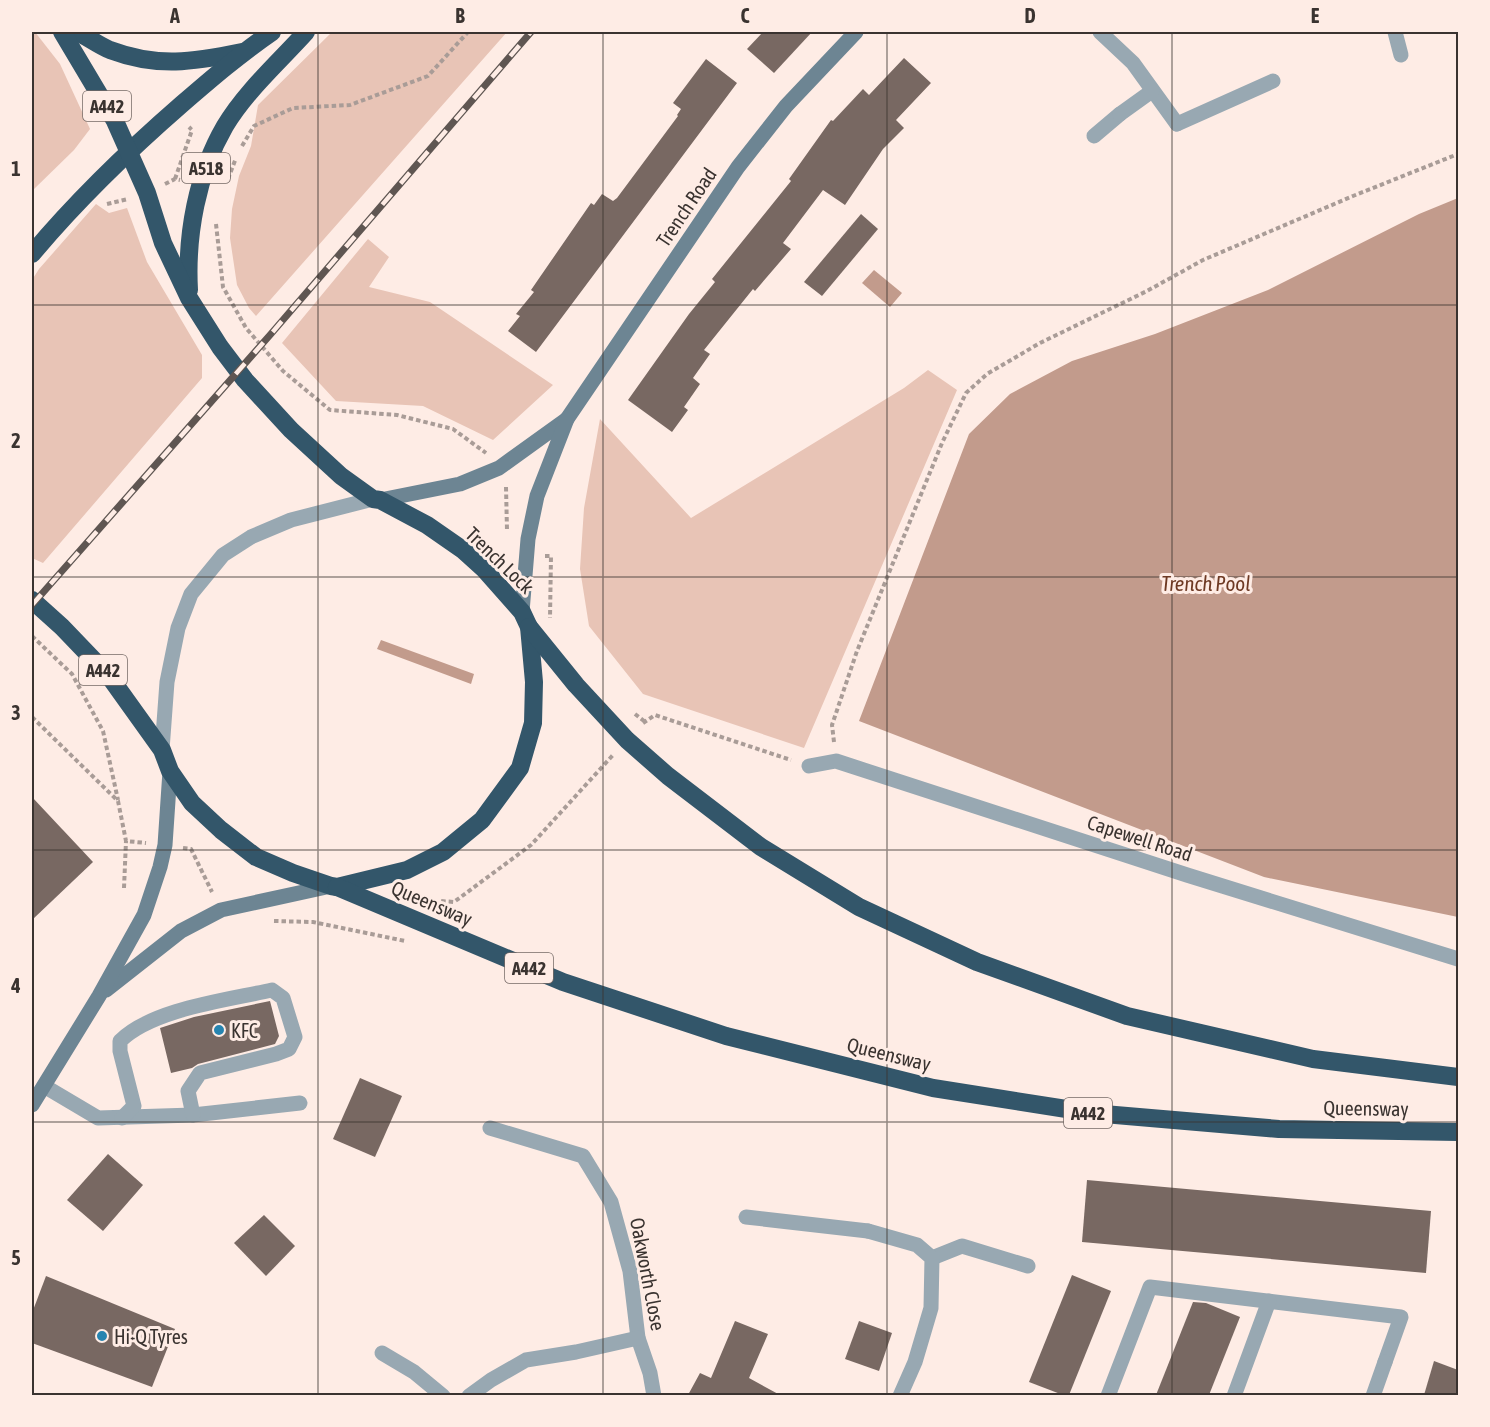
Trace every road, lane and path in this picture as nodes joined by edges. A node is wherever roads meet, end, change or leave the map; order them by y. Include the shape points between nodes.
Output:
1 (62, 32) edge
2 (77, 32) edge
3 (272, 32) edge
4 (306, 32) edge
5 (468, 32) edge
6 (856, 32) edge
7 (1100, 32) edge
8 (1395, 32) edge
9 (243, 52) junction
10 (1401, 55) dead end
11 (1273, 81) dead end
12 (1152, 91) junction
13 (184, 120) dead end
14 (1094, 136) dead end
15 (129, 150) junction
16 (1458, 154) edge
17 (175, 179) dead end
18 (227, 180) dead end
19 (218, 213) dead end
20 (32, 254) edge
21 (189, 298) junction
22 (567, 419) junction
23 (499, 468) junction
24 (377, 500) junction
25 (507, 533) dead end
26 (526, 555) junction
27 (32, 600) edge
28 (525, 620) junction
29 (549, 622) dead end
30 (32, 636) edge
31 (629, 709) dead end
32 (32, 717) edge
33 (644, 721) junction
34 (832, 725) dead end
35 (627, 740) junction
36 (162, 750) junction
37 (808, 766) joint
38 (170, 771) junction
39 (118, 801) junction
40 (126, 842) junction
41 (165, 845) junction
42 (334, 886) junction
43 (124, 888) dead end
44 (221, 910) junction
45 (264, 922) dead end
46 (429, 927) junction
47 (1458, 959) edge
48 (99, 996) junction
49 (1458, 1077) edge
50 (44, 1086) junction
51 (300, 1103) dead end
52 (32, 1105) edge
53 (193, 1115) junction
54 (122, 1118) junction
55 (490, 1128) dead end
56 (1458, 1132) edge
57 (746, 1217) dead end
58 (932, 1258) junction
59 (1028, 1266) dead end
60 (1269, 1301) junction
61 (638, 1338) junction
62 (382, 1353) dead end
63 (442, 1395) edge
64 (469, 1395) edge
65 (654, 1395) edge
66 (900, 1395) edge
67 (1108, 1395) edge
68 (1234, 1395) edge
69 (1372, 1395) edge

1 - 15 highway, A442
2 - 9 highway via 108,49 157,63
3 - 9 highway
4 - 21 highway, A518 via 225,126 205,171 190,231
5 - 18 path via 428,76 350,105 293,108 254,126
6 - 22 street, Trench Road via 786,106 738,167
7 - 12 street via 1133,63
8 - 10 street
9 - 15 highway
11 - 12 street via 1177,124
12 - 14 street
13 - 17 path via 192,130
15 - 20 highway
15 - 21 highway, A442 via 163,243
16 - 34 path via 1203,260 1040,343 987,374 966,393 857,651
19 - 23 path via 223,287 246,328 283,371 330,410 397,414 453,429
21 - 24 highway, Trench Lock / A442 via 220,347 260,397 341,476
22 - 23 street
22 - 26 street via 537,496
23 - 24 street via 460,484
23 - 25 path via 506,478
24 - 28 highway, Trench Lock / A442 via 428,525 463,550 484,569
24 - 36 street via 291,520 251,537 223,555 191,594 178,628 167,682
26 - 28 street
26 - 29 path via 551,556
27 - 36 highway, A442 via 109,676
28 - 35 highway, Queensway / A442 via 576,685
28 - 42 highway via 534,681 533,723 520,768 482,820 443,852 407,870
30 - 39 path via 72,674 103,731
31 - 33 path
32 - 39 path
33 - 35 path
33 - 37 path via 655,715
35 - 46 path via 531,845 454,902 440,901
35 - 49 highway, Queensway / A442 via 761,847 860,907 977,962 1127,1016 1313,1059
36 - 38 highway, A442
37 - 47 street, Capewell Road via 836,761
38 - 41 street
38 - 42 highway, A442 via 192,803 256,857
39 - 40 path
40 - 41 path
40 - 43 path
41 - 44 path via 191,849
41 - 48 street via 144,915
42 - 44 street
42 - 46 highway, Queensway / A442
44 - 48 street via 181,931
45 - 46 path via 313,921 418,945
46 - 56 highway, Queensway / A442 via 563,982 726,1036 933,1089 1092,1113 1278,1130
48 - 50 street
50 - 52 street
50 - 54 street via 98,1118
51 - 53 street
53 - 54 street
53 - 54 street via 188,1091 200,1073 289,1049 295,1036 283,998 272,990 154,1019 125,1036 120,1041 120,1051 134,1106
55 - 61 street, Oakworth Close via 583,1156 611,1202 630,1271
57 - 58 street via 868,1231 917,1245
58 - 59 street via 962,1246
58 - 66 street via 931,1308 915,1362
60 - 67 street via 1150,1287
60 - 68 street
60 - 69 street via 1401,1317
61 - 64 street via 526,1360
61 - 65 street, Oakworth Close
62 - 63 street

